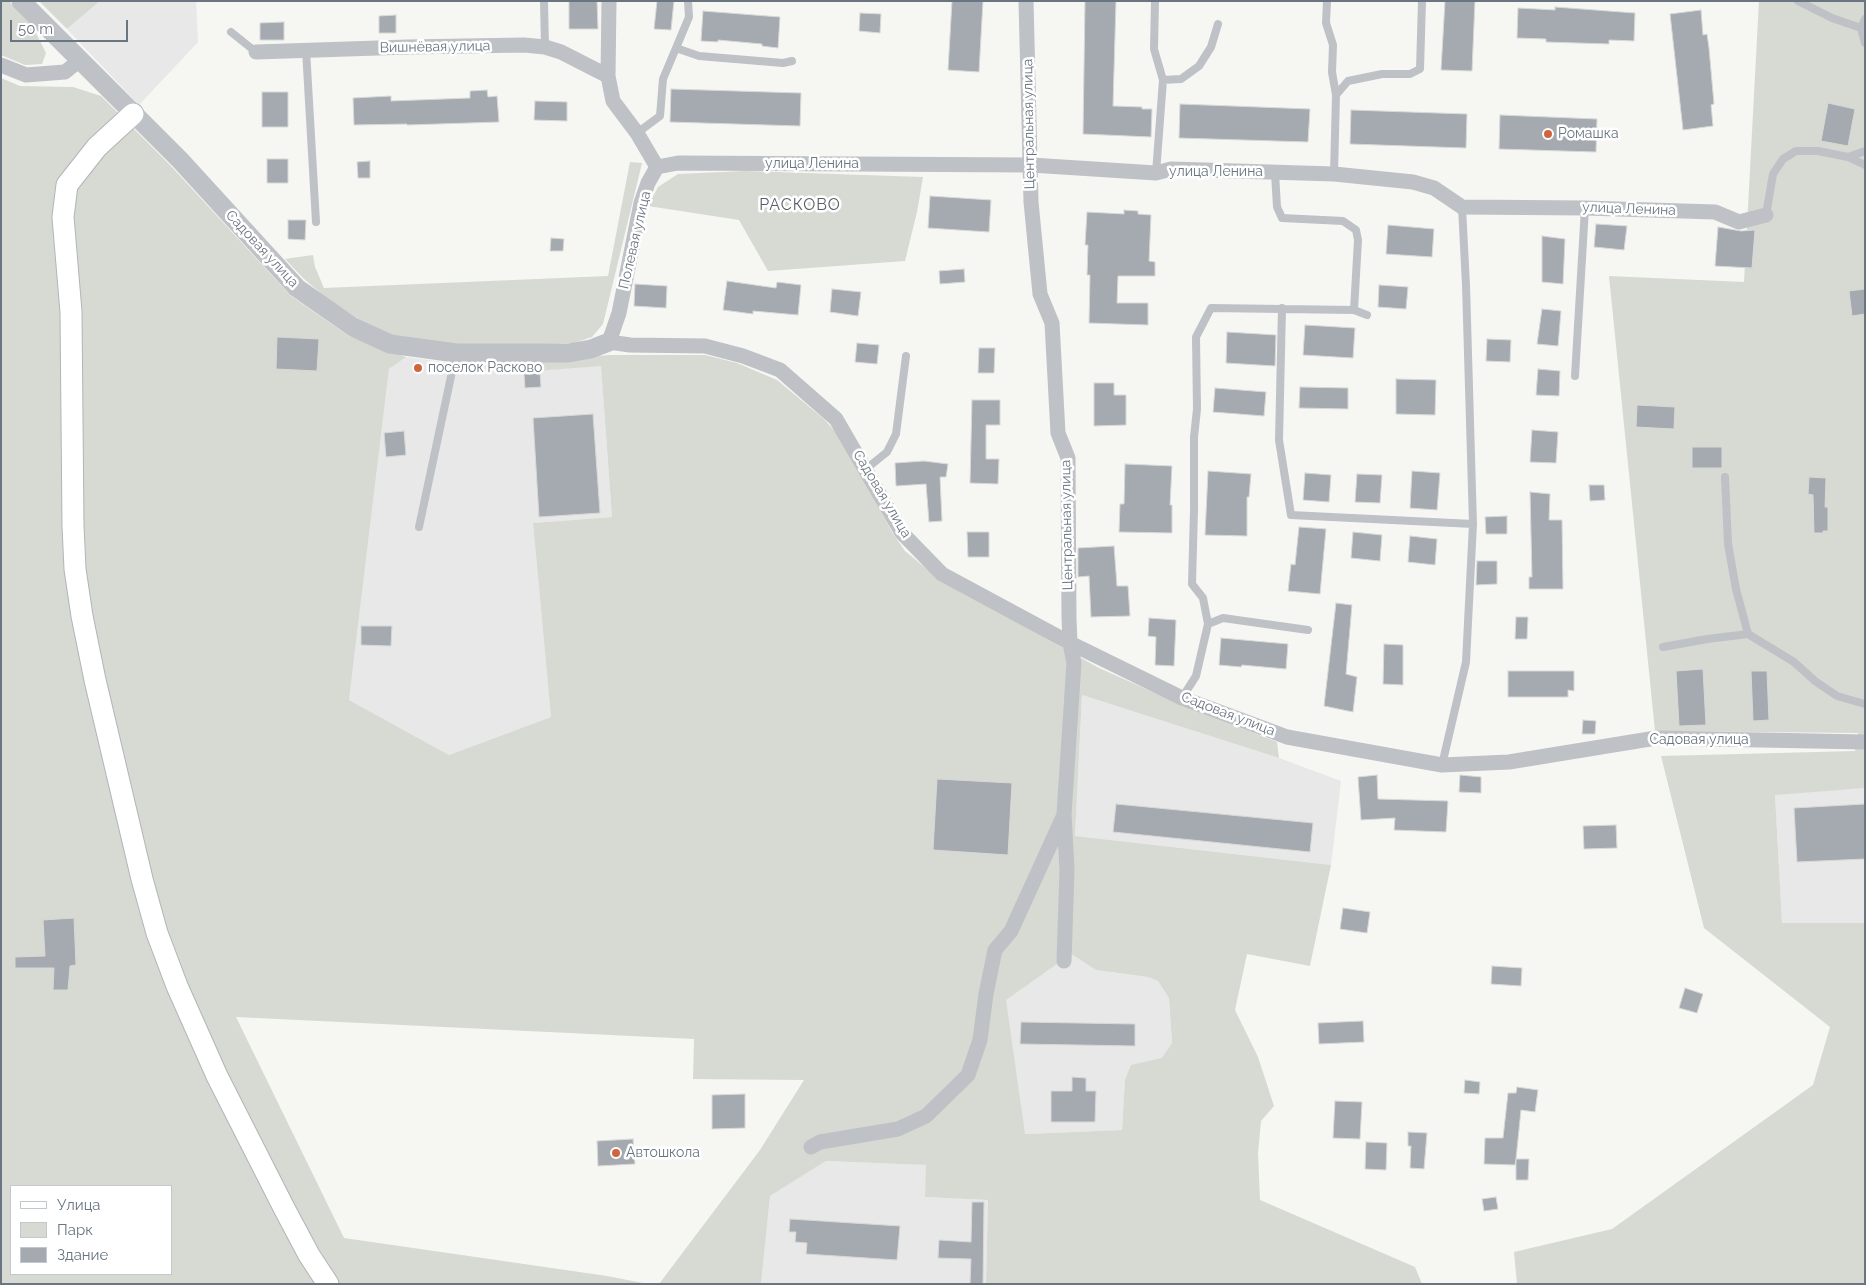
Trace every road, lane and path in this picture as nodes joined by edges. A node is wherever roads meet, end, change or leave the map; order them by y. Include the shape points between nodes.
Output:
1 (21, 1) edge
2 (544, 1) edge
3 (609, 1) edge
4 (688, 1) edge
5 (1026, 1) edge
6 (1155, 1) edge
7 (1327, 1) edge
8 (1422, 1) edge
9 (1798, 1) edge
10 (1865, 19) edge
11 (1218, 24) dead end
12 (1861, 28) junction
13 (232, 32) dead end
14 (1865, 43) edge
15 (545, 47) junction
16 (676, 48) junction
17 (306, 50) junction
18 (256, 52) joint
19 (80, 60) junction
20 (792, 61) dead end
21 (1, 65) edge
22 (608, 76) junction
23 (1163, 80) junction
24 (1336, 94) junction
25 (133, 114) junction
26 (637, 133) junction
27 (1865, 151) edge
28 (1848, 158) junction
29 (1031, 165) junction
30 (1865, 165) edge
31 (657, 167) junction
32 (1275, 172) junction
33 (1156, 173) junction
34 (1334, 174) junction
35 (1462, 207) junction
36 (1585, 208) junction
37 (1766, 215) joint
38 (316, 222) dead end
39 (1282, 308) junction
40 (1354, 310) junction
41 (1367, 315) dead end
42 (609, 342) junction
43 (456, 353) junction
44 (906, 356) dead end
45 (1575, 376) dead end
46 (866, 469) junction
47 (1725, 477) dead end
48 (1473, 524) junction
49 (419, 527) dead end
50 (1208, 624) junction
51 (1308, 630) dead end
52 (1748, 634) junction
53 (1070, 643) junction
54 (1663, 647) dead end
55 (1182, 698) junction
56 (1865, 704) edge
57 (1865, 742) edge
58 (1442, 764) junction
59 (1064, 814) junction
60 (1064, 961) dead end
61 (812, 1147) dead end
62 (328, 1284) edge

1 - 19 street, Садовая улица
2 - 15 lane
3 - 22 street
4 - 16 lane via 689,17
5 - 29 street, Центральная улица
6 - 23 lane via 1154,49
7 - 24 lane via 1326,23 1333,45 1332,72
8 - 24 lane via 1420,69 1410,74 1382,74 1348,81
9 - 12 lane
10 - 12 lane
11 - 23 lane via 1211,47 1199,66 1181,79
12 - 14 lane
13 - 18 lane
15 - 17 street, Вишнёвая улица
15 - 22 street, Вишнёвая улица
16 - 20 lane via 699,56
16 - 26 lane via 662,79 660,116
17 - 18 street, Вишнёвая улица
17 - 38 lane
19 - 21 street via 65,72 26,75
19 - 25 street, Садовая улица
22 - 26 street via 613,101
23 - 33 lane
24 - 34 lane
25 - 43 street, Садовая улица via 180,160 297,288 353,327 390,344
25 - 62 main road via 97,146 67,185 63,217 72,312 75,570 82,616 157,933 217,1076 309,1255
26 - 31 street
27 - 28 lane
28 - 30 lane
28 - 37 lane via 1818,151 1796,151 1783,159 1773,174
29 - 31 street, улица Ленина via 678,163
29 - 33 street, улица Ленина
29 - 53 street, Центральная улица via 1031,202 1040,294 1052,323 1058,434 1068,458
31 - 42 street, Полевая улица via 640,203 619,313
32 - 33 street, улица Ленина via 1171,169
32 - 34 street, улица Ленина
32 - 40 lane via 1277,207 1282,218 1343,221 1356,230
34 - 35 street, улица Ленина via 1413,182 1434,188
35 - 36 street, улица Ленина
35 - 48 lane
36 - 37 street, улица Ленина via 1715,212 1739,222
36 - 45 lane
39 - 40 lane
39 - 48 lane via 1279,440 1292,515
39 - 50 lane via 1210,308 1196,337 1192,584 1203,598
40 - 41 lane
42 - 43 street, Садовая улица via 568,353
42 - 46 street, Садовая улица via 705,346 780,370 836,419
43 - 49 lane
44 - 46 lane via 896,434 887,452
46 - 53 street, Садовая улица via 902,533 942,574
47 - 52 lane via 1728,544
48 - 58 lane via 1466,662
50 - 51 lane via 1223,618
50 - 55 lane via 1196,676
52 - 54 lane
52 - 56 lane via 1794,662 1815,682 1837,696
53 - 55 street, Садовая улица
53 - 59 street, Центральная улица via 1074,663
55 - 58 street, Садовая улица via 1287,737
57 - 58 street, Садовая улица via 1656,738 1509,762
59 - 60 street, Центральная улица via 1067,870
59 - 61 street via 1011,930 995,950 980,1040 968,1075 926,1116 905,1126 820,1142

